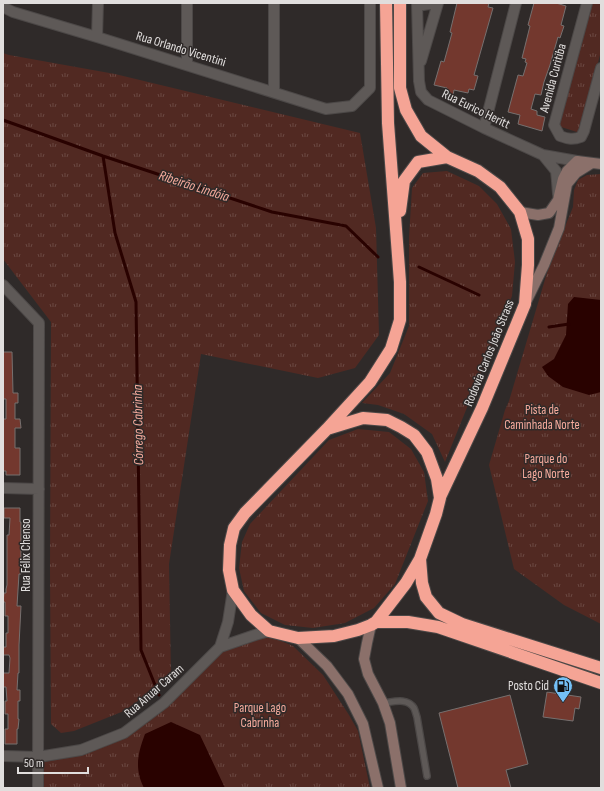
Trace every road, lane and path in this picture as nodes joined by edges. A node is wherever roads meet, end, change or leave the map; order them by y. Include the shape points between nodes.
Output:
1 (98, 3) edge
2 (187, 3) edge
3 (274, 3) edge
4 (370, 3) edge
5 (386, 3) edge
6 (400, 3) edge
7 (417, 3) edge
8 (435, 3) edge
9 (438, 3) edge
10 (516, 3) edge
11 (587, 3) edge
12 (3, 7) edge
13 (13, 7) edge
14 (98, 37) junction
15 (187, 65) junction
16 (419, 68) junction
17 (601, 68) edge
18 (274, 92) junction
19 (484, 128) junction
20 (543, 155) junction
21 (447, 157) junction
22 (577, 161) junction
23 (596, 164) edge
24 (558, 200) junction
25 (520, 212) junction
26 (397, 242) junction
27 (3, 285) edge
28 (525, 304) junction
29 (327, 429) junction
30 (3, 488) edge
31 (39, 489) junction
32 (440, 498) junction
33 (420, 559) junction
34 (232, 590) junction
35 (374, 624) junction
36 (269, 631) junction
37 (298, 638) junction
38 (220, 647) junction
39 (601, 668) edge
40 (601, 683) edge
41 (383, 704) junction
42 (3, 756) edge
43 (38, 757) junction
44 (426, 776) dead end
45 (38, 788) edge
46 (378, 788) edge
47 (401, 788) edge

1 - 14 street
2 - 15 street
3 - 18 street
4 - 18 street, Rua Orlando Vicentini via 370,88 352,106 326,109
5 - 26 highway via 388,123
6 - 21 highway, Rodovia Carlos João Strass via 400,88 406,110 421,136
7 - 8 street
7 - 16 street, Rua Eurico Heritt
9 - 16 street
10 - 19 street
11 - 17 street, Avenida Curitiba via 554,125 560,136 567,139 581,137
12 - 13 street, Rua Orlando Vicentini
13 - 14 street, Rua Orlando Vicentini
14 - 15 street, Rua Orlando Vicentini
15 - 18 street, Rua Orlando Vicentini
16 - 19 street, Rua Eurico Heritt via 421,92 428,100
19 - 20 street, Rua Eurico Heritt
20 - 22 street
20 - 24 street via 556,171
21 - 25 highway, Rodovia Carlos João Strass via 478,172 500,187
21 - 26 highway via 418,162 404,181
22 - 23 street
22 - 24 street via 563,179
23 - 28 street via 576,173 568,184 558,228
24 - 25 street via 549,213 538,215
25 - 28 highway, Rodovia Carlos João Strass via 528,239
26 - 29 highway via 400,320 391,349 370,382
27 - 31 street, Rua Félix Chenso via 39,323
28 - 32 highway, Rodovia Carlos João Strass via 482,408
29 - 32 highway via 363,418 387,420 401,427 414,435 427,452 438,479
29 - 34 highway via 245,513 234,528 230,544 229,570
30 - 31 street
31 - 43 street, Rua Félix Chenso
32 - 33 highway
33 - 35 highway via 406,583
33 - 39 highway via 426,597 439,613 462,624
34 - 36 highway via 251,615
34 - 38 street via 228,622
35 - 37 highway via 334,636
35 - 40 highway via 408,622 438,627
35 - 41 street via 366,643 364,659 368,674
36 - 37 highway
36 - 38 street
37 - 46 street via 327,666 348,694 364,724
38 - 43 street, Rua Anuar Caram via 164,703 124,733 81,750
41 - 44 lane via 402,701 414,708
41 - 47 street via 390,723
42 - 43 street, Rua Anuar Caram
43 - 45 street, Rua Félix Chenso

